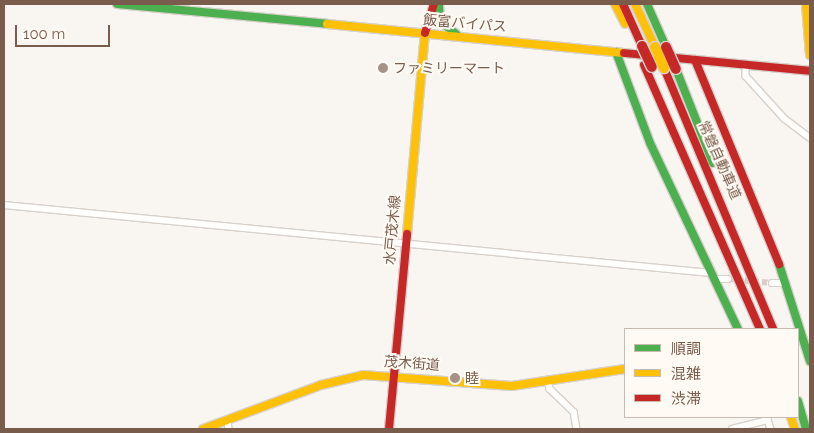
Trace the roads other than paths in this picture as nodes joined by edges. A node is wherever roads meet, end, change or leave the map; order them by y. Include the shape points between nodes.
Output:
1 (117, 4) edge
2 (428, 4) edge
3 (434, 4) edge
4 (439, 4) edge
5 (615, 4) edge
6 (623, 4) edge
7 (635, 4) edge
8 (647, 4) edge
9 (806, 4) edge
10 (425, 33) junction
11 (467, 37) junction
12 (639, 46) junction
13 (616, 52) junction
14 (810, 55) edge
15 (695, 60) junction
16 (746, 65) junction
17 (810, 72) edge
18 (810, 138) edge
19 (4, 205) edge
20 (404, 244) junction
21 (713, 276) junction
22 (728, 279) tunnel mouth
23 (772, 283) tunnel mouth
24 (785, 283) junction
25 (738, 328) edge
26 (760, 328) edge
27 (773, 328) edge
28 (798, 328) edge
29 (799, 331) edge
30 (806, 355) edge
31 (624, 369) edge
32 (393, 374) junction
33 (548, 380) junction
34 (799, 404) edge
35 (767, 418) edge
36 (229, 425) edge
37 (203, 429) edge
38 (389, 429) edge
39 (578, 429) edge
40 (732, 429) edge
41 (771, 429) edge
42 (806, 429) edge

1 - 10 main road, 飯富バイパス
2 - 10 main road
3 - 10 main road
4 - 11 main road via 439,19 446,29
5 - 12 main road
6 - 12 main road
7 - 27 main road, 常磐自動車道, bridge via 735,229
8 - 27 main road, bridge via 758,273
9 - 14 main road
10 - 11 main road, 飯富バイパス
10 - 20 main road, 水戸茂木線
11 - 13 main road, 飯富バイパス
12 - 26 main road
13 - 15 main road, 飯富バイパス
13 - 21 main road via 650,143
15 - 16 main road, 飯富バイパス
15 - 24 main road
16 - 17 main road, 飯富バイパス
16 - 18 street via 746,76 785,119
19 - 20 street
20 - 21 street
20 - 32 main road, 水戸茂木線
21 - 22 street
21 - 25 main road
23 - 24 street
24 - 28 main road
29 - 30 main road
31 - 33 main road, 茂木街道
32 - 33 main road, 茂木街道 via 512,386
32 - 36 main road, 茂木街道 via 340,380
32 - 38 main road, 水戸茂木線
33 - 39 street via 550,389 574,412
34 - 42 main road
35 - 40 street
35 - 41 street
36 - 37 main road, 茂木街道

